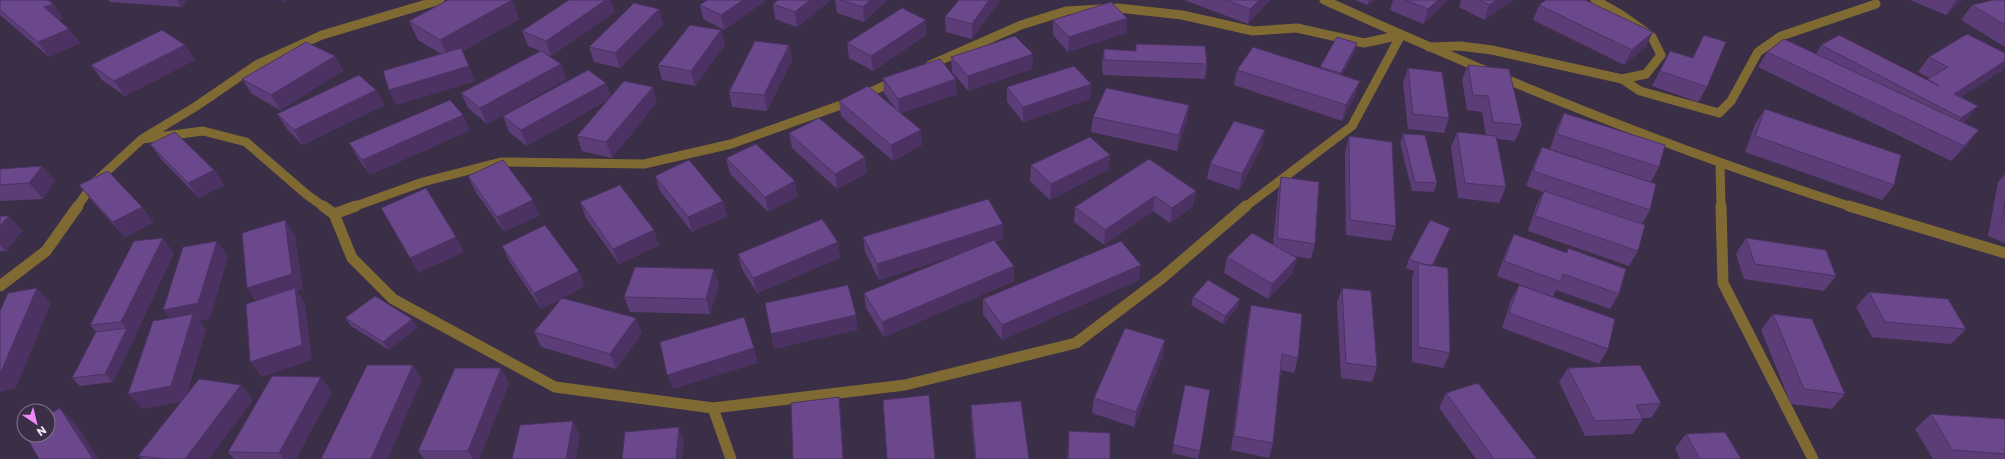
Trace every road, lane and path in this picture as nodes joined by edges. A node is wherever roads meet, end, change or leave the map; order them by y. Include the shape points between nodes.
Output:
1 (440, 0) edge
2 (1324, 0) edge
3 (1595, 0) edge
4 (1876, 4) dead end
5 (1401, 36) junction
6 (1429, 47) junction
7 (920, 70) edge
8 (906, 76) edge
9 (1622, 79) junction
10 (142, 139) junction
11 (1720, 163) junction
12 (334, 214) junction
13 (2005, 252) edge
14 (0, 286) edge
15 (712, 408) junction
16 (731, 459) edge
17 (1813, 459) edge

1 - 10 street via 322,35 258,64
2 - 5 street
3 - 9 street via 1620,14 1652,38 1660,55 1646,74
4 - 9 street via 1781,36 1758,52 1731,101 1719,113 1640,91
5 - 6 street
5 - 7 street via 1364,43 1297,28 1253,31 1182,15 1118,8 1066,11 1021,25
5 - 15 street via 1352,126 1250,203 1162,278 1076,343 905,385
6 - 9 street via 1460,46 1492,50
6 - 11 street
8 - 12 street via 841,105 731,144 644,164 501,162 422,182
10 - 12 street via 203,131 246,142 306,194
10 - 14 street via 94,184 46,251
11 - 13 street via 1947,236
11 - 17 street via 1723,283
12 - 15 street via 352,258 393,299 555,386
15 - 16 street

